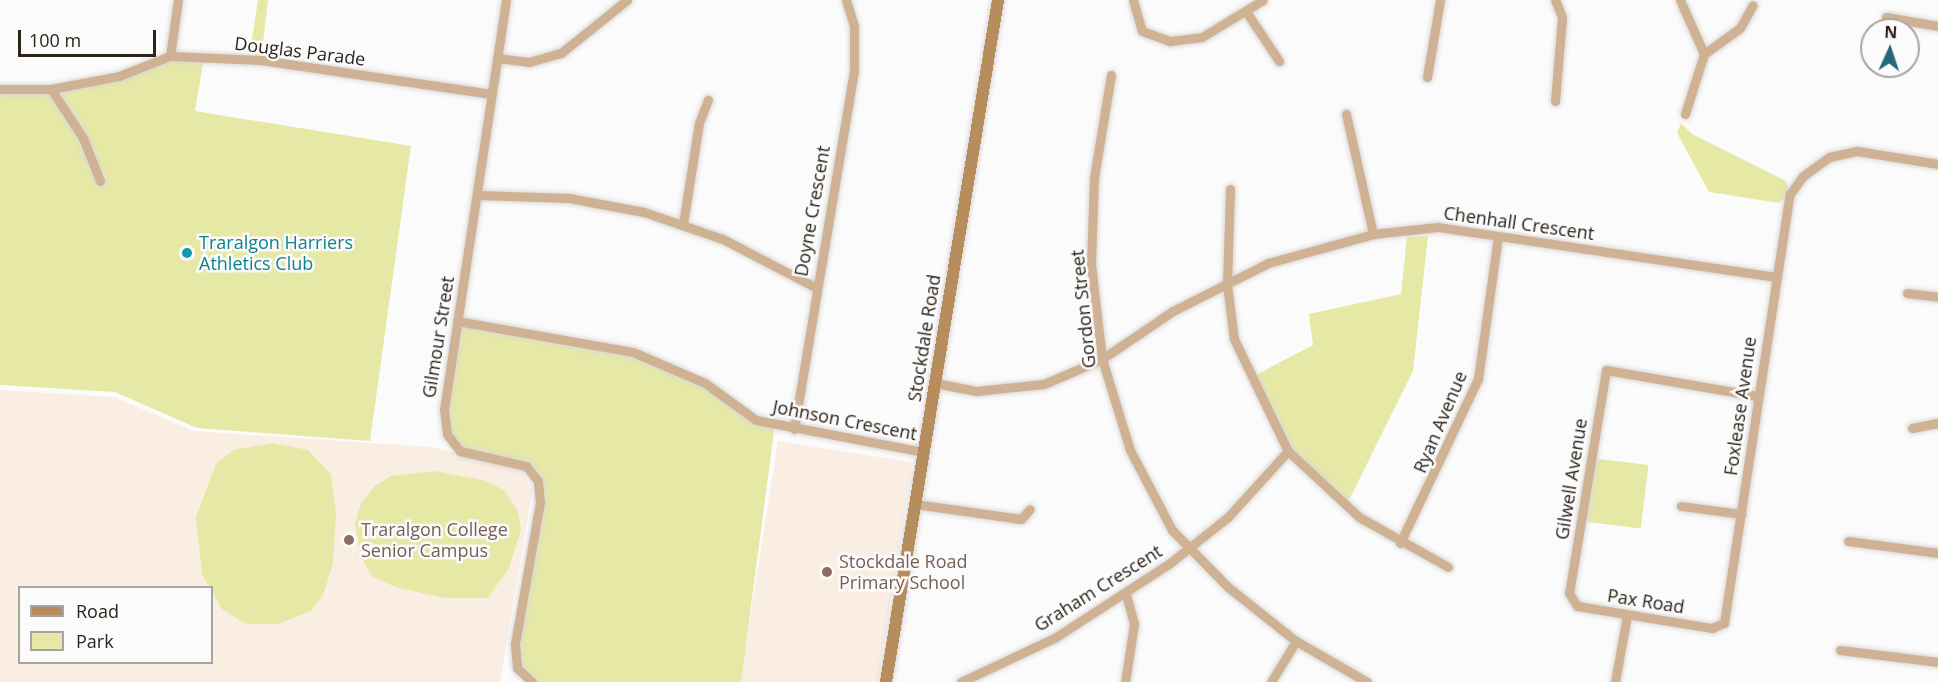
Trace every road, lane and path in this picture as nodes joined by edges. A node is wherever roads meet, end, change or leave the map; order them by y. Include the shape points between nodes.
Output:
1 (178, 0) edge
2 (506, 0) edge
3 (627, 0) edge
4 (846, 0) edge
5 (998, 0) edge
6 (1133, 0) edge
7 (1263, 0) edge
8 (1440, 0) edge
9 (1555, 0) edge
10 (1680, 0) edge
11 (1753, 6) dead end
12 (1247, 13) junction
13 (1886, 17) dead end
14 (1938, 26) edge
15 (1704, 54) junction
16 (170, 56) junction
17 (497, 58) junction
18 (1279, 61) dead end
19 (1111, 75) dead end
20 (1427, 77) dead end
21 (0, 89) edge
22 (51, 89) junction
23 (492, 94) junction
24 (708, 100) dead end
25 (1555, 101) dead end
26 (1346, 114) dead end
27 (1685, 114) dead end
28 (1938, 164) edge
29 (100, 182) dead end
30 (1230, 189) dead end
31 (477, 195) junction
32 (683, 224) junction
33 (1373, 234) junction
34 (1498, 236) junction
35 (1775, 277) junction
36 (1227, 285) junction
37 (815, 287) junction
38 (1907, 293) dead end
39 (1938, 297) edge
40 (457, 321) junction
41 (1102, 359) junction
42 (935, 383) junction
43 (1757, 396) junction
44 (1938, 423) edge
45 (1912, 428) dead end
46 (794, 429) junction
47 (1288, 451) junction
48 (923, 453) junction
49 (915, 504) junction
50 (1681, 507) dead end
51 (1030, 509) dead end
52 (1742, 514) junction
53 (1848, 541) dead end
54 (1400, 543) junction
55 (1190, 547) junction
56 (1938, 553) edge
57 (1448, 567) dead end
58 (1569, 593) joint
59 (1126, 594) junction
60 (1627, 615) junction
61 (1724, 623) joint
62 (1296, 641) junction
63 (1840, 650) dead end
64 (1938, 662) edge
65 (965, 681) edge
66 (532, 682) edge
67 (886, 682) edge
68 (1125, 682) edge
69 (1271, 682) edge
70 (1367, 682) edge
71 (1615, 682) edge

1 - 16 street
2 - 17 street, Gilmour Street
3 - 17 street via 561,52 529,62
4 - 37 street, Doyne Crescent via 854,26 854,72
5 - 42 street, Stockdale Road
6 - 12 street via 1142,31 1170,40 1202,38
7 - 12 street
8 - 20 street
9 - 25 street via 1562,17
10 - 15 street
11 - 15 street via 1740,28
12 - 18 street
13 - 14 street
15 - 27 street
16 - 22 street, Douglas Parade via 120,76
16 - 23 street, Douglas Parade via 261,60
17 - 23 street, Gilmour Street
19 - 41 street, Gordon Street via 1094,178 1092,253
21 - 22 street, Douglas Parade
22 - 29 street via 83,138
23 - 31 street, Gilmour Street
24 - 32 street via 699,123
26 - 33 street
28 - 35 street, Foxlease Avenue via 1857,151 1829,157 1803,176 1791,194
30 - 36 street
31 - 32 street via 569,198
31 - 40 street, Gilmour Street
32 - 37 street
33 - 34 street, Chenhall Crescent via 1438,227
33 - 36 street, Chenhall Crescent via 1268,262
34 - 35 street, Chenhall Crescent
34 - 54 street, Ryan Avenue via 1478,379
35 - 43 street, Foxlease Avenue
36 - 41 street, Chenhall Crescent via 1173,311
36 - 47 street via 1234,339
37 - 46 street, Doyne Crescent
38 - 39 street
40 - 46 street, Johnson Crescent via 550,333 633,352 705,383 756,420
40 - 66 street, Gilmour Street via 444,409 447,434 460,451 526,466 538,481 540,502 515,644 517,668
41 - 42 street, Chenhall Crescent via 1044,384 1009,390 976,391
41 - 55 street, Gordon Street via 1130,450 1172,530
42 - 48 street, Stockdale Road
43 - 52 street, Foxlease Avenue
43 - 58 street, Gilwell Avenue via 1606,370
44 - 45 street
46 - 48 street, Johnson Crescent
47 - 54 street via 1359,517
47 - 55 street, Graham Crescent via 1228,517
48 - 49 street, Stockdale Road
49 - 51 street via 1021,519
49 - 67 street, Stockdale Road
50 - 52 street
52 - 61 street, Foxlease Avenue
53 - 56 street
54 - 57 street
55 - 59 street, Graham Crescent
55 - 62 street, Gordon Street via 1228,587
58 - 60 street, Pax Road via 1577,606
59 - 65 street, Graham Crescent via 1056,637
59 - 68 street via 1134,624
60 - 61 street, Pax Road via 1712,628
60 - 71 street
62 - 69 street
62 - 70 street, Gordon Street
63 - 64 street

